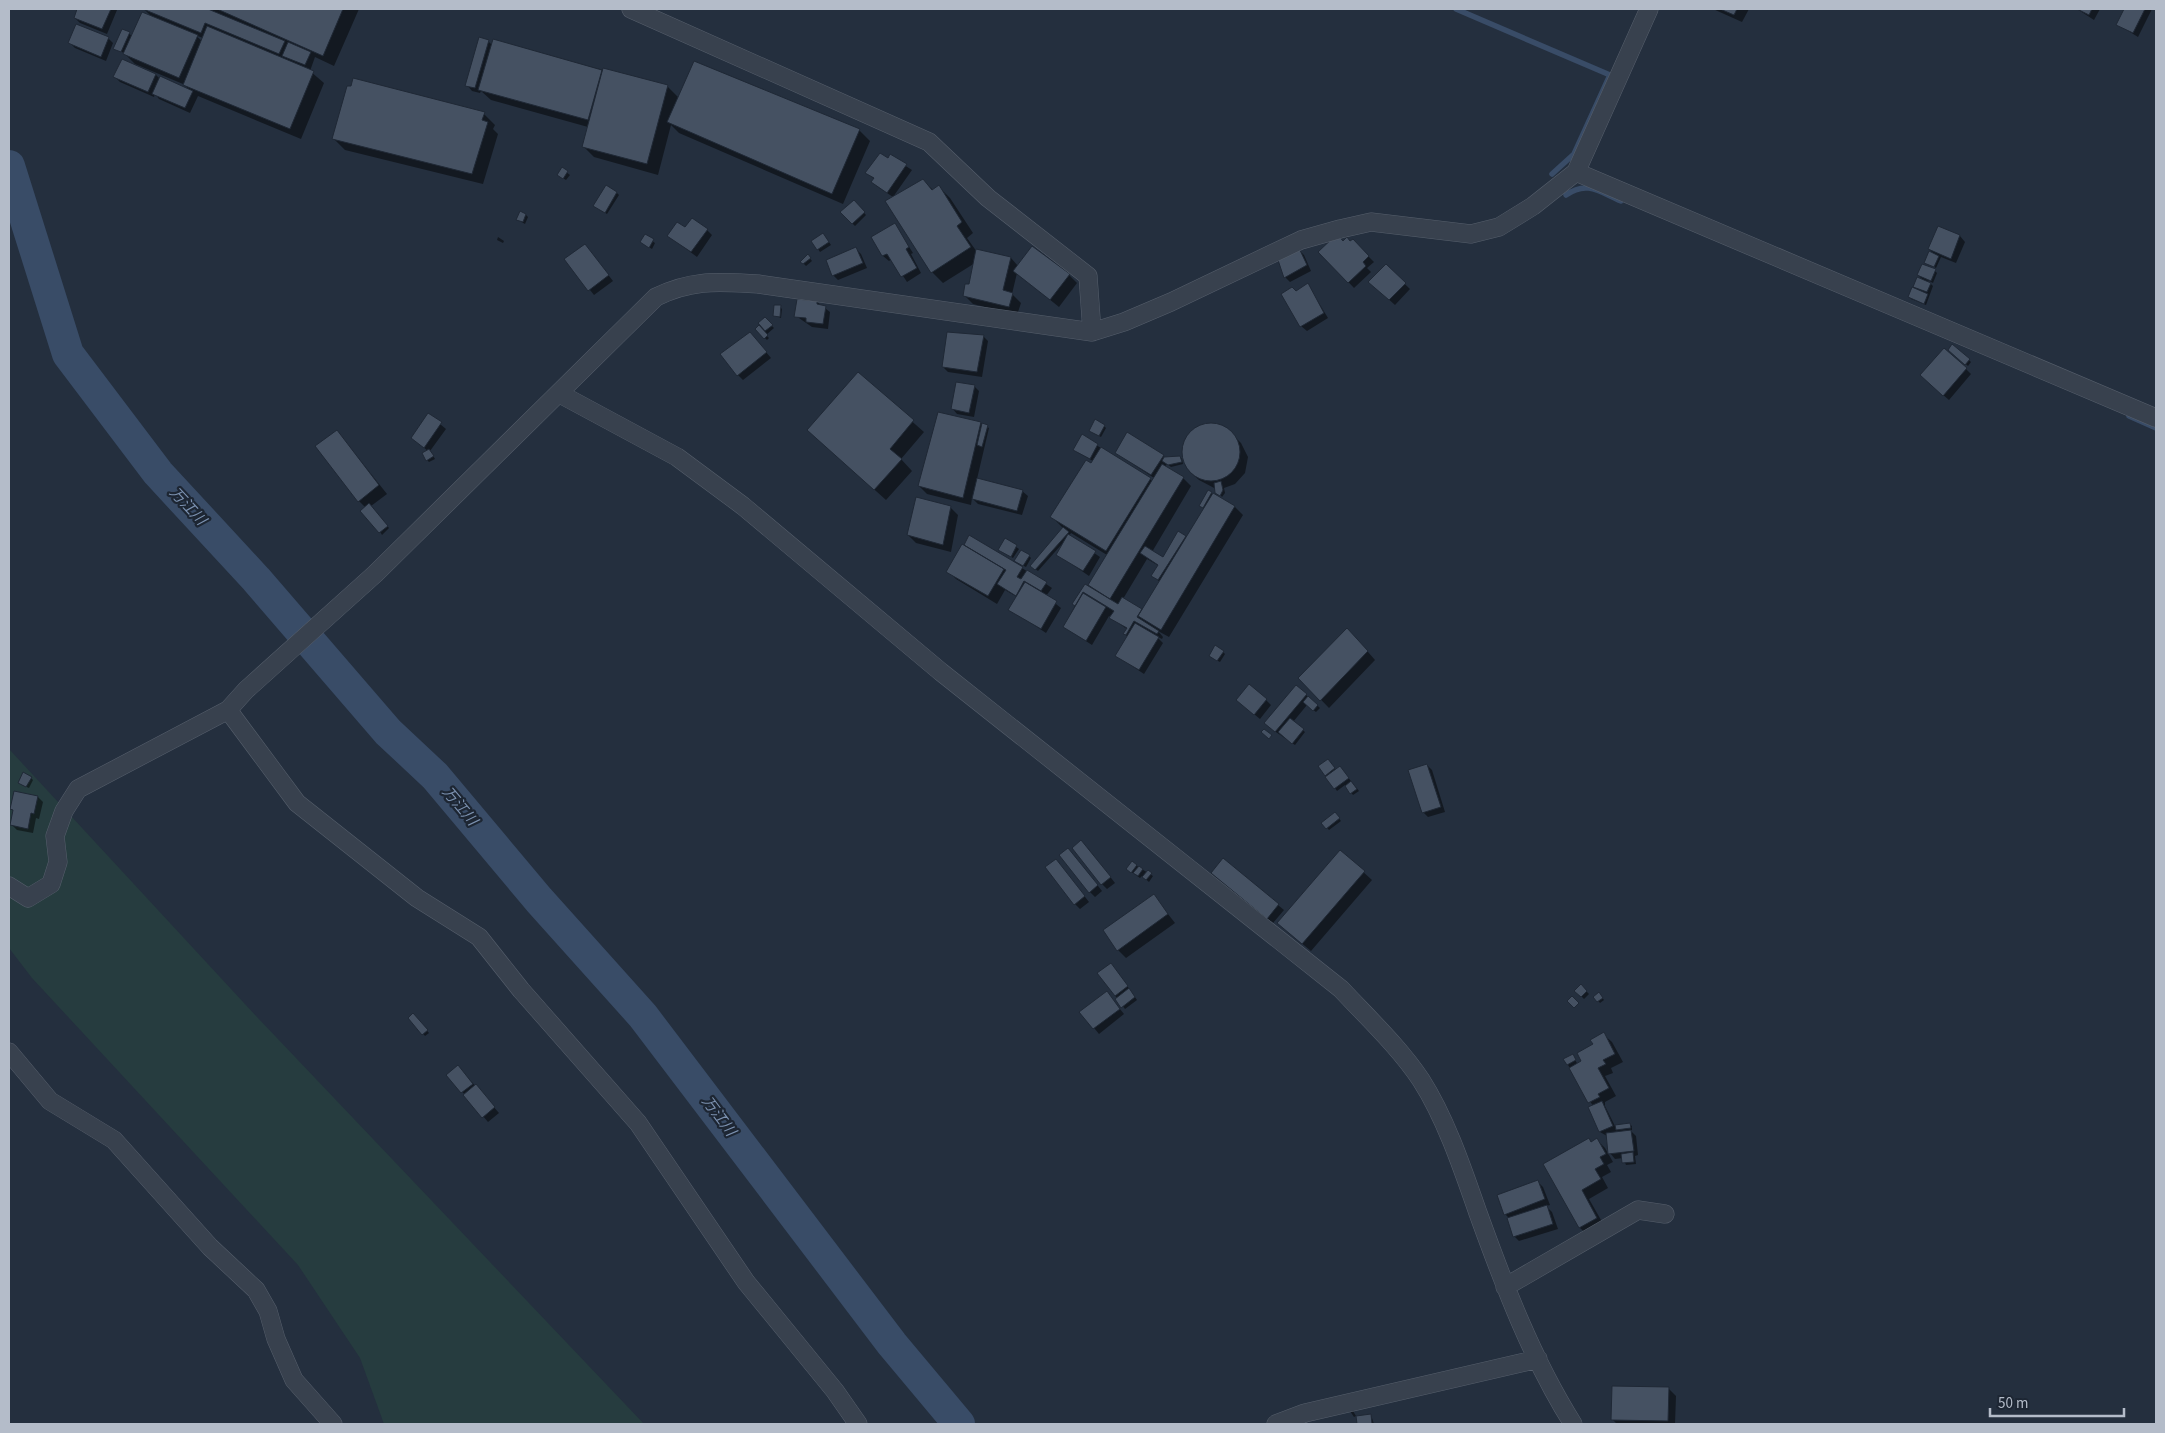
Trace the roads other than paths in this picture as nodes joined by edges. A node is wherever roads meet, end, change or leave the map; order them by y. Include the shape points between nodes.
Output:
1 (631, 9) edge
2 (1648, 9) edge
3 (1576, 172) junction
4 (1092, 332) junction
5 (560, 394) junction
6 (2156, 418) edge
7 (228, 710) junction
8 (9, 886) edge
9 (9, 1052) edge
10 (1665, 1214) dead end
11 (1505, 1287) junction
12 (1538, 1359) junction
13 (333, 1424) edge
14 (858, 1424) edge
15 (1276, 1424) edge
16 (1573, 1424) edge

1 - 4 street via 930,142 988,198 1088,276
2 - 3 street
3 - 4 street via 1533,206 1499,227 1471,234 1371,222 1340,229 1301,240 1171,302
3 - 6 street
4 - 5 street via 758,284 716,282 678,286 656,297
5 - 7 street via 375,574
5 - 11 street via 677,457 743,506 941,672 1340,989 1422,1080 1453,1145
7 - 8 street via 78,790 64,811 55,836 58,862 51,884 28,898
7 - 14 street via 297,803 417,898 479,937 520,990 638,1123 746,1282
9 - 13 street via 50,1101 114,1140 210,1247 256,1290 268,1311 294,1380
10 - 11 street via 1638,1210
11 - 12 street
12 - 15 street via 1305,1413
12 - 16 street

